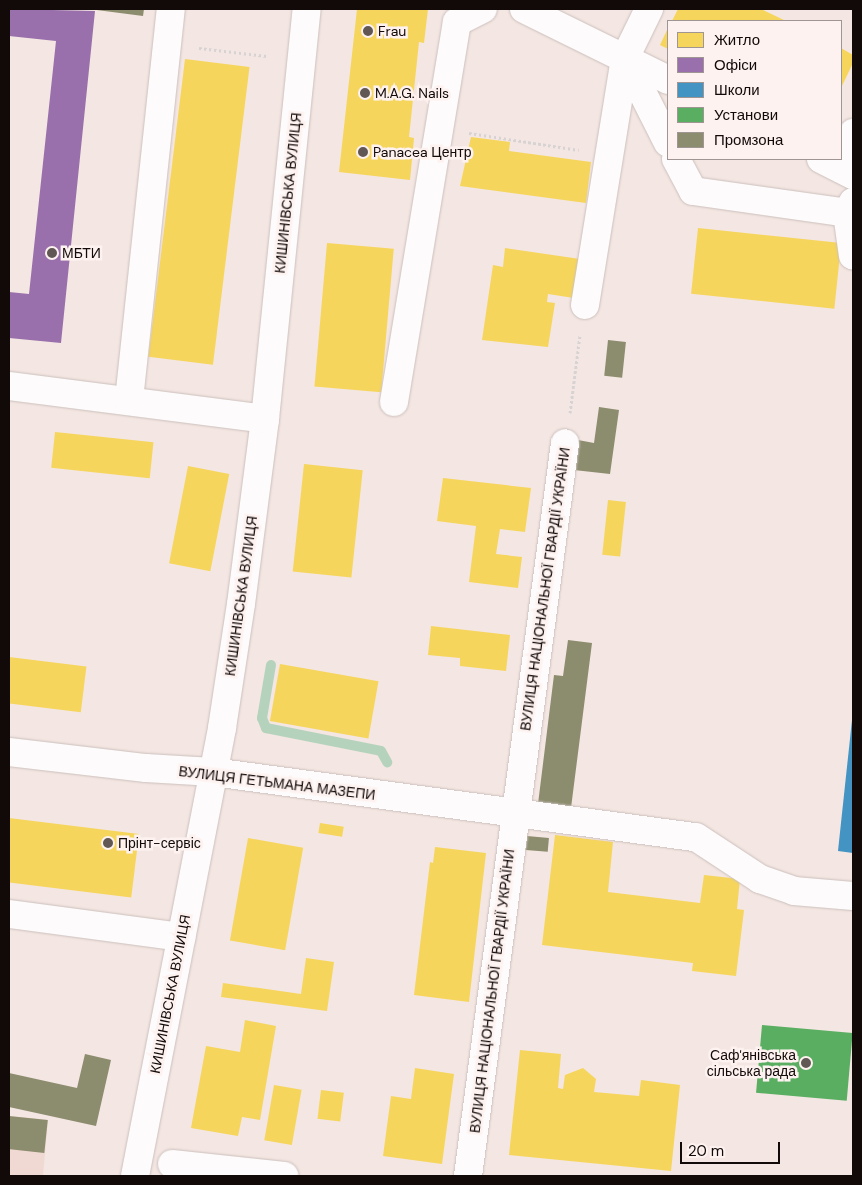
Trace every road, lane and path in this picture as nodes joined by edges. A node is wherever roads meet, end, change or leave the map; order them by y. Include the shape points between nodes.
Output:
1 (171, 9) edge
2 (307, 9) edge
3 (483, 9) edge
4 (524, 9) edge
5 (649, 9) edge
6 (167, 44) junction
7 (268, 56) dead end
8 (625, 58) junction
9 (667, 79) edge
10 (440, 128) junction
11 (853, 133) edge
12 (667, 141) edge
13 (609, 154) junction
14 (842, 155) edge
15 (677, 160) edge
16 (850, 207) edge
17 (853, 256) edge
18 (584, 305) joint
19 (9, 386) edge
20 (129, 400) junction
21 (394, 402) dead end
22 (265, 419) junction
23 (565, 443) joint
24 (9, 752) edge
25 (213, 772) junction
26 (514, 815) junction
27 (853, 896) edge
28 (9, 914) edge
29 (181, 937) junction
30 (179, 1165) dead end
31 (135, 1176) edge
32 (284, 1176) edge
33 (468, 1176) edge

1 - 6 street
2 - 22 street, КИШИНІВСЬКА ВУЛИЦЯ
3 - 10 street via 457,22
4 - 8 street
5 - 8 street
6 - 7 path
6 - 20 street
8 - 9 street
8 - 12 street
8 - 13 street
10 - 13 path
10 - 21 street
11 - 14 street
13 - 18 street
15 - 16 street via 693,191
16 - 17 street
18 - 23 path, ВУЛИЦЯ НАЦІОНАЛЬНОЇ ГВАРДІЇ УКРАЇНИ
19 - 20 street
20 - 22 street
22 - 25 street, КИШИНІВСЬКА ВУЛИЦЯ via 241,604
23 - 26 street, ВУЛИЦЯ НАЦІОНАЛЬНОЇ ГВАРДІЇ УКРАЇНИ
24 - 25 street, ВУЛИЦЯ ГЕТЬМАНА МАЗЕПИ via 146,768
25 - 26 street, ВУЛИЦЯ ГЕТЬМАНА МАЗЕПИ
25 - 29 street, КИШИНІВСЬКА ВУЛИЦЯ
26 - 27 street, ВУЛИЦЯ ГЕТЬМАНА МАЗЕПИ via 696,837 760,879 794,890
26 - 33 street, ВУЛИЦЯ НАЦІОНАЛЬНОЇ ГВАРДІЇ УКРАЇНИ
28 - 29 street
29 - 31 street, КИШИНІВСЬКА ВУЛИЦЯ
30 - 32 street

